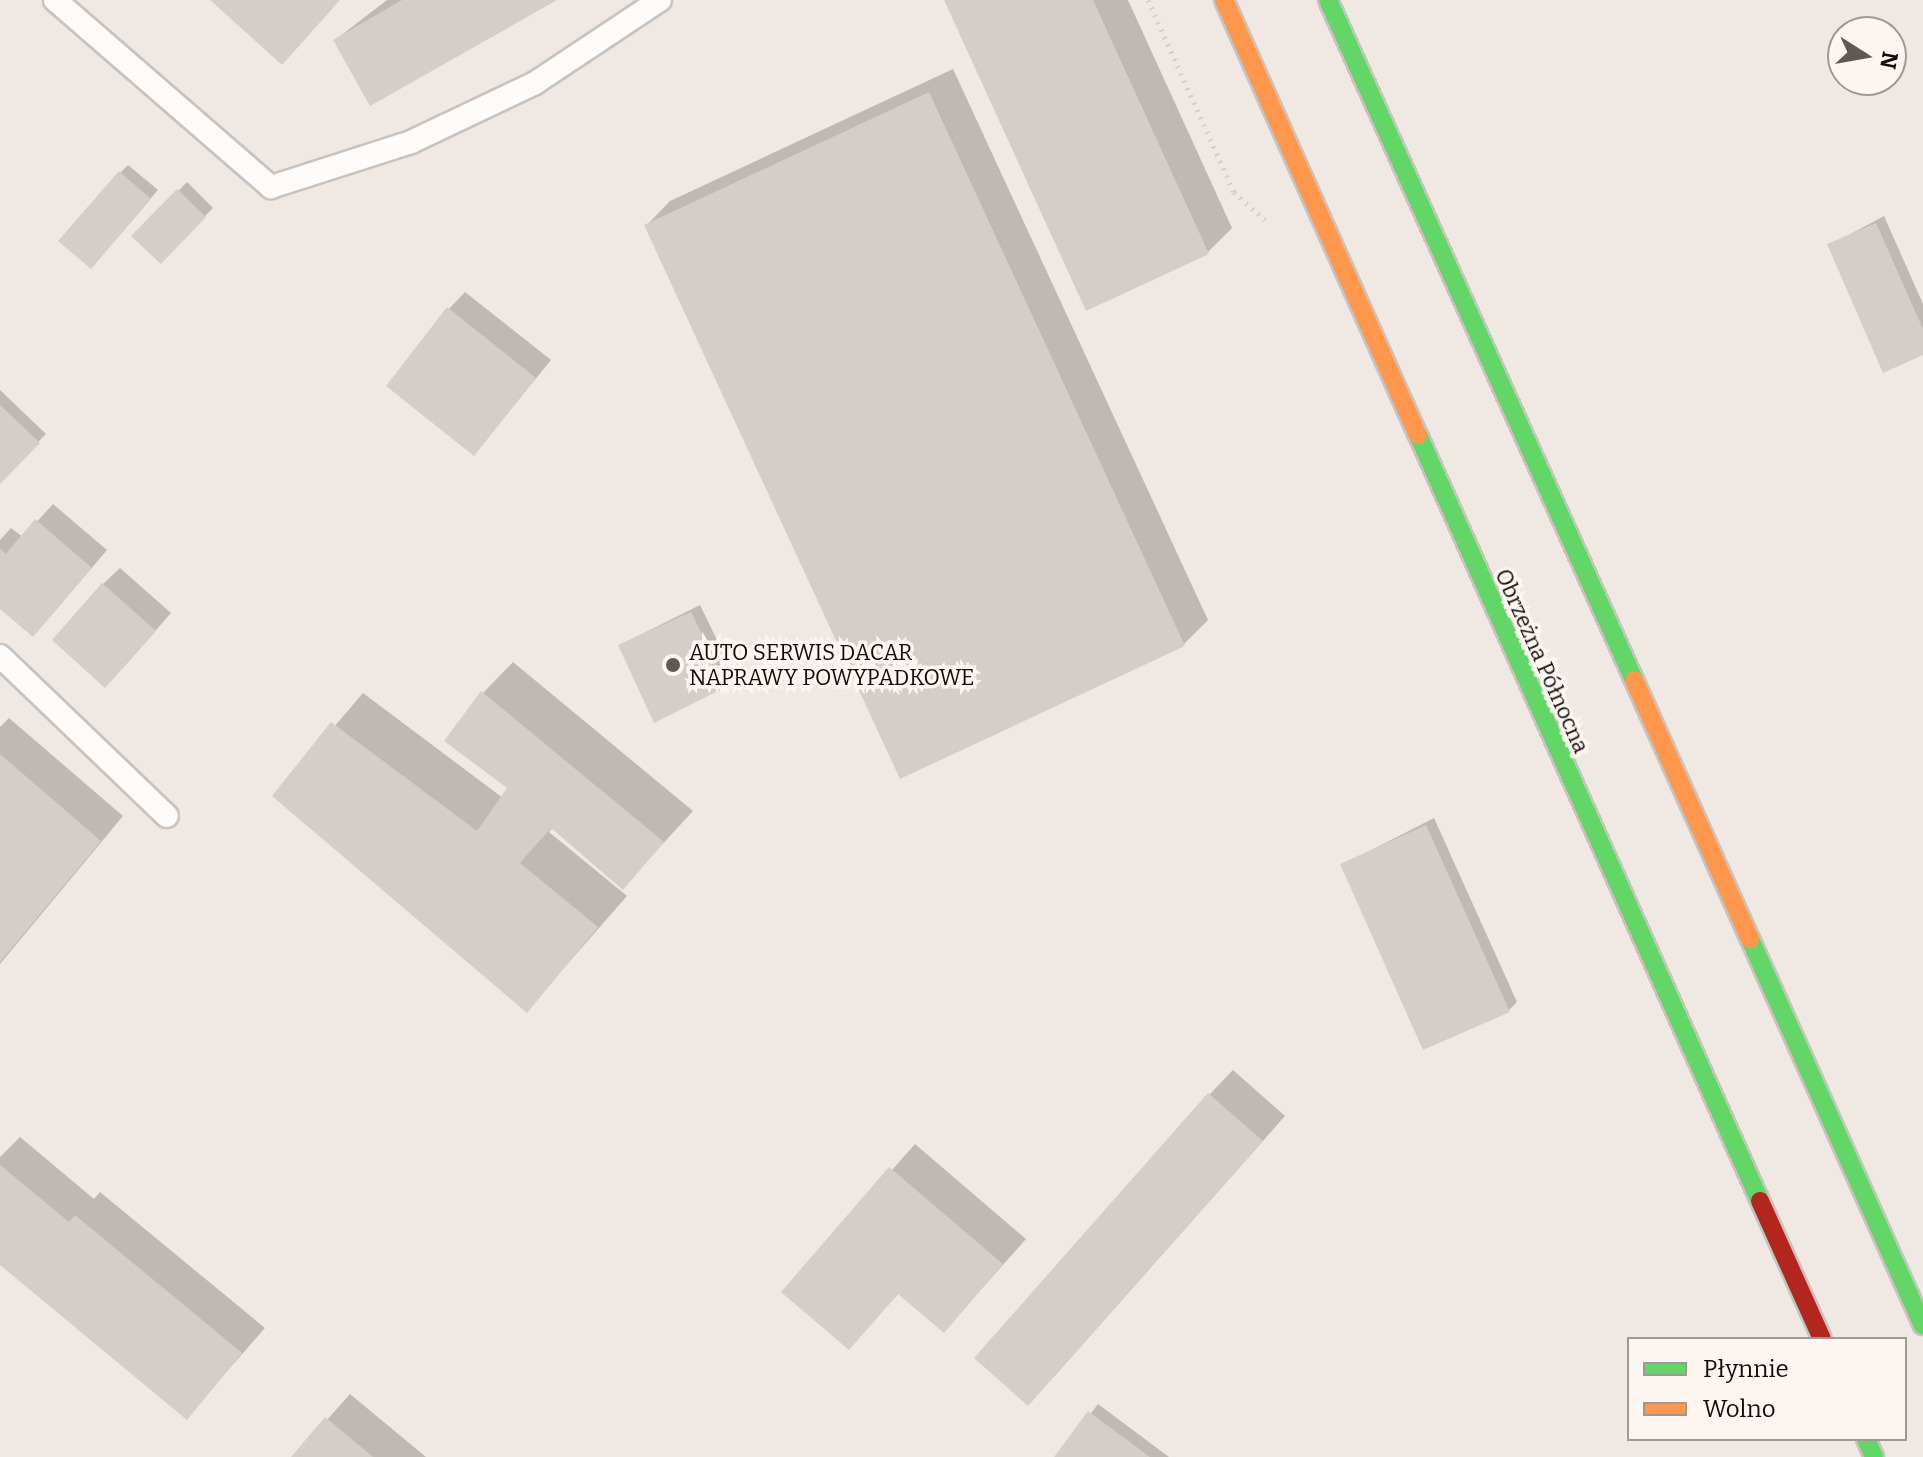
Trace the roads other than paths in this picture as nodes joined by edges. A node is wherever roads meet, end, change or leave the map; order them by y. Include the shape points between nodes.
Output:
1 (55, 0) edge
2 (660, 0) edge
3 (1224, 0) edge
4 (1328, 0) edge
5 (0, 656) edge
6 (167, 816) dead end
7 (1923, 1325) edge
8 (1821, 1337) edge

1 - 2 lane via 271,187 411,142 535,83
3 - 8 street, Obrzeżna Północna
4 - 7 street
5 - 6 lane

